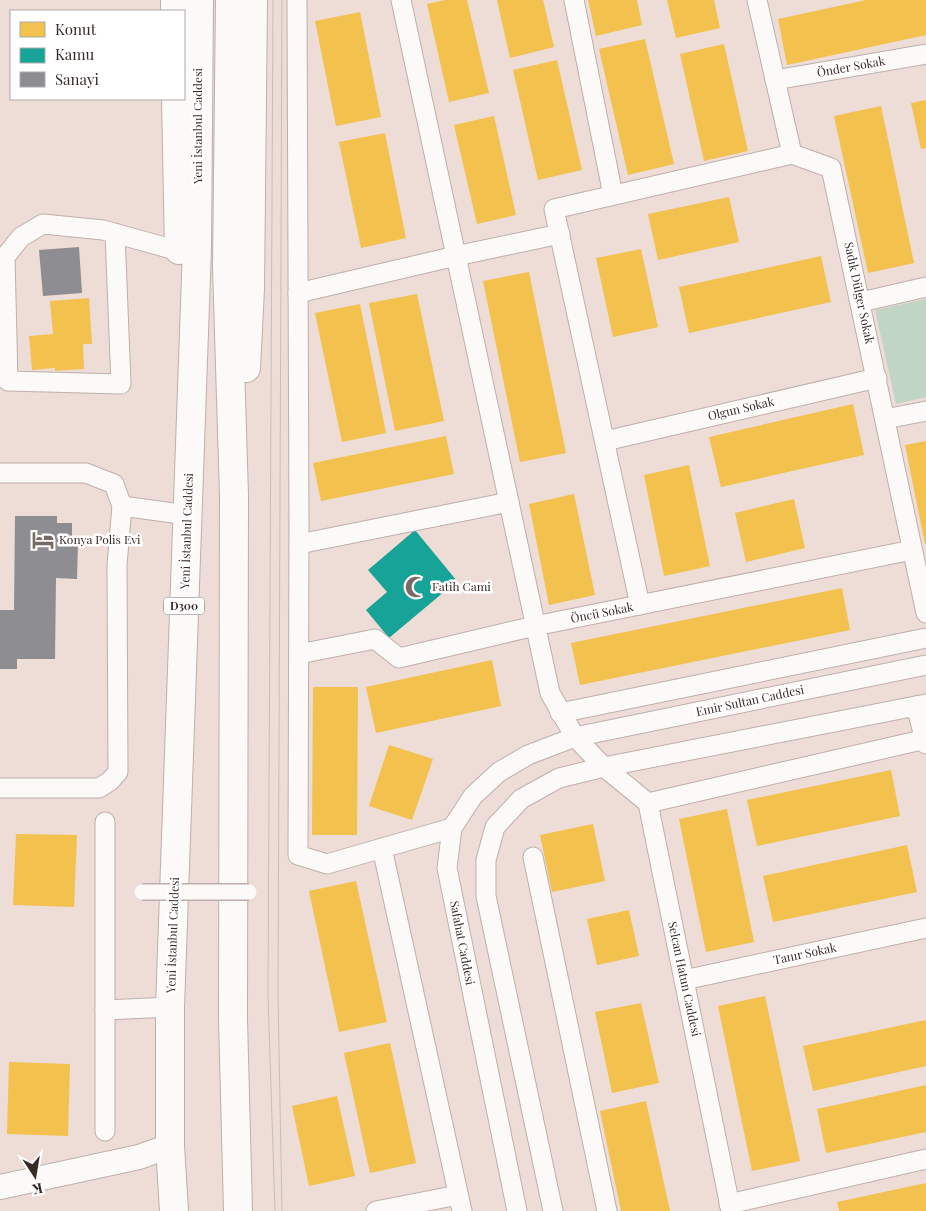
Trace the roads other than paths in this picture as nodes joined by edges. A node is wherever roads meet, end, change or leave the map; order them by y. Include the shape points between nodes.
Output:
1 (199, 0) edge
2 (230, 0) edge
3 (253, 0) edge
4 (297, 0) edge
5 (400, 0) edge
6 (574, 0) edge
7 (757, 0) edge
8 (926, 54) edge
9 (775, 80) junction
10 (176, 100) edge
11 (792, 154) junction
12 (613, 195) junction
13 (115, 233) junction
14 (560, 234) junction
15 (179, 252) junction
16 (456, 256) junction
17 (926, 287) edge
18 (298, 293) junction
19 (861, 302) junction
20 (193, 370) junction
21 (877, 378) junction
22 (926, 411) edge
23 (885, 419) junction
24 (605, 441) junction
25 (0, 473) edge
26 (234, 496) junction
27 (508, 502) junction
28 (122, 506) junction
29 (188, 515) junction
30 (299, 544) junction
31 (912, 550) junction
32 (640, 605) junction
33 (926, 613) edge
34 (535, 626) junction
35 (926, 638) edge
36 (299, 654) junction
37 (926, 665) edge
38 (921, 705) edge
39 (560, 713) junction
40 (575, 737) junction
41 (926, 741) edge
42 (604, 767) junction
43 (0, 788) edge
44 (648, 802) junction
45 (105, 822) dead end
46 (452, 828) junction
47 (382, 848) junction
48 (533, 857) dead end
49 (142, 892) dead end
50 (249, 892) dead end
51 (926, 928) edge
52 (684, 980) junction
53 (170, 1007) junction
54 (105, 1010) junction
55 (105, 1131) dead end
56 (170, 1146) junction
57 (926, 1159) edge
58 (0, 1187) edge
59 (460, 1203) edge
60 (730, 1207) edge
61 (174, 1211) edge
62 (238, 1211) edge
63 (376, 1211) edge
64 (517, 1211) edge
65 (553, 1211) edge
66 (607, 1211) edge

1 - 20 highway, Yeni İstanbul Caddesi / D300
2 - 26 highway via 227,267
3 - 26 highway via 250,289
4 - 18 street
5 - 16 street
6 - 12 street
7 - 9 street
8 - 9 street, Önder Sokak
9 - 11 street
10 - 15 highway
11 - 12 street
11 - 19 street, Sadık Dülger Sokak via 831,168
12 - 14 street via 554,209
13 - 13 street via 43,224 21,237 5,257 8,381 121,384
13 - 15 street
14 - 16 street
14 - 24 street
15 - 20 highway via 183,327
16 - 18 street
16 - 27 street
17 - 19 street
18 - 30 street
19 - 21 street, Sadık Dülger Sokak
20 - 29 highway, Yeni İstanbul Caddesi / D300
21 - 23 street, Sadık Dülger Sokak
21 - 24 street, Olgun Sokak
22 - 23 street
23 - 31 street, Sadık Dülger Sokak
24 - 32 street
25 - 28 street via 86,473 114,484
26 - 62 highway via 233,1019
27 - 30 street
27 - 34 street
28 - 29 street
28 - 43 street via 117,565 118,772 99,788
29 - 53 highway, Yeni İstanbul Caddesi / D300
30 - 36 street
31 - 32 street, Öncü Sokak
31 - 33 street, Sadık Dülger Sokak
32 - 34 street, Öncü Sokak
34 - 36 street, Öncü Sokak via 399,658 375,639
34 - 39 street via 550,693
35 - 39 street
36 - 47 street via 298,855 327,864
37 - 40 street, Emir Sultan Caddesi
38 - 41 street
38 - 42 street
39 - 40 street
40 - 42 street
40 - 46 street, Safahat Caddesi via 528,755 499,772 473,796
41 - 44 street
42 - 44 street
42 - 65 street via 559,778 522,799 496,827 486,860 486,896
44 - 52 street, Selcan Hatun Caddesi
45 - 54 street
46 - 47 street
46 - 64 street, Safahat Caddesi via 447,868
47 - 59 street
48 - 66 street
49 - 50 street, bridge
51 - 52 street, Tanır Sokak
52 - 60 street, Selcan Hatun Caddesi
53 - 54 street
53 - 56 highway, Yeni İstanbul Caddesi / D300
54 - 55 street
56 - 58 street via 139,1157
56 - 61 highway, Yeni İstanbul Caddesi / D300
57 - 60 street
59 - 63 street

